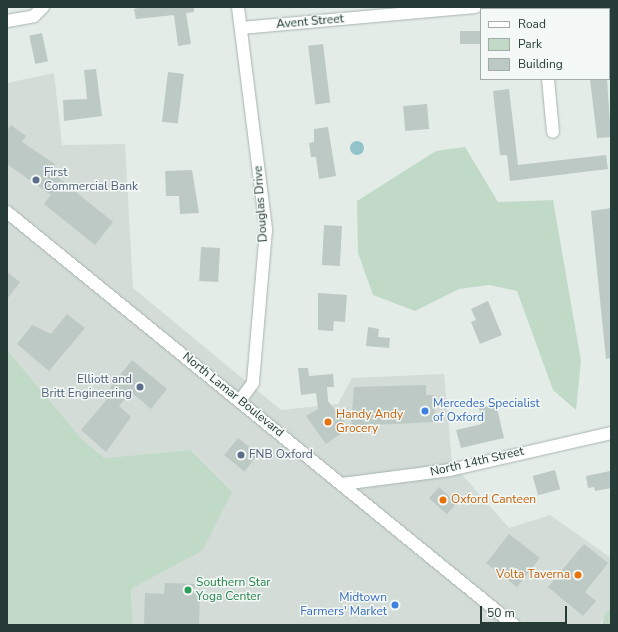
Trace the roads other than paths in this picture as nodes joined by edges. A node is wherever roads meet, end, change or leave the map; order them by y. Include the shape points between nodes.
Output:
1 (43, 7) edge
2 (238, 7) edge
3 (474, 7) edge
4 (441, 8) edge
5 (7, 21) edge
6 (241, 28) junction
7 (548, 80) edge
8 (553, 132) dead end
9 (7, 212) edge
10 (240, 400) junction
11 (611, 433) edge
12 (342, 484) junction
13 (514, 625) edge

1 - 5 street via 34,16
2 - 6 street, Douglas Drive
3 - 4 street, Avent Street
4 - 6 street, Avent Street
6 - 10 street, Douglas Drive via 266,230 253,383
7 - 8 street
9 - 10 street, North Lamar Boulevard
10 - 12 street, North Lamar Boulevard
11 - 12 street, North 14th Street via 450,470
12 - 13 street, North Lamar Boulevard

